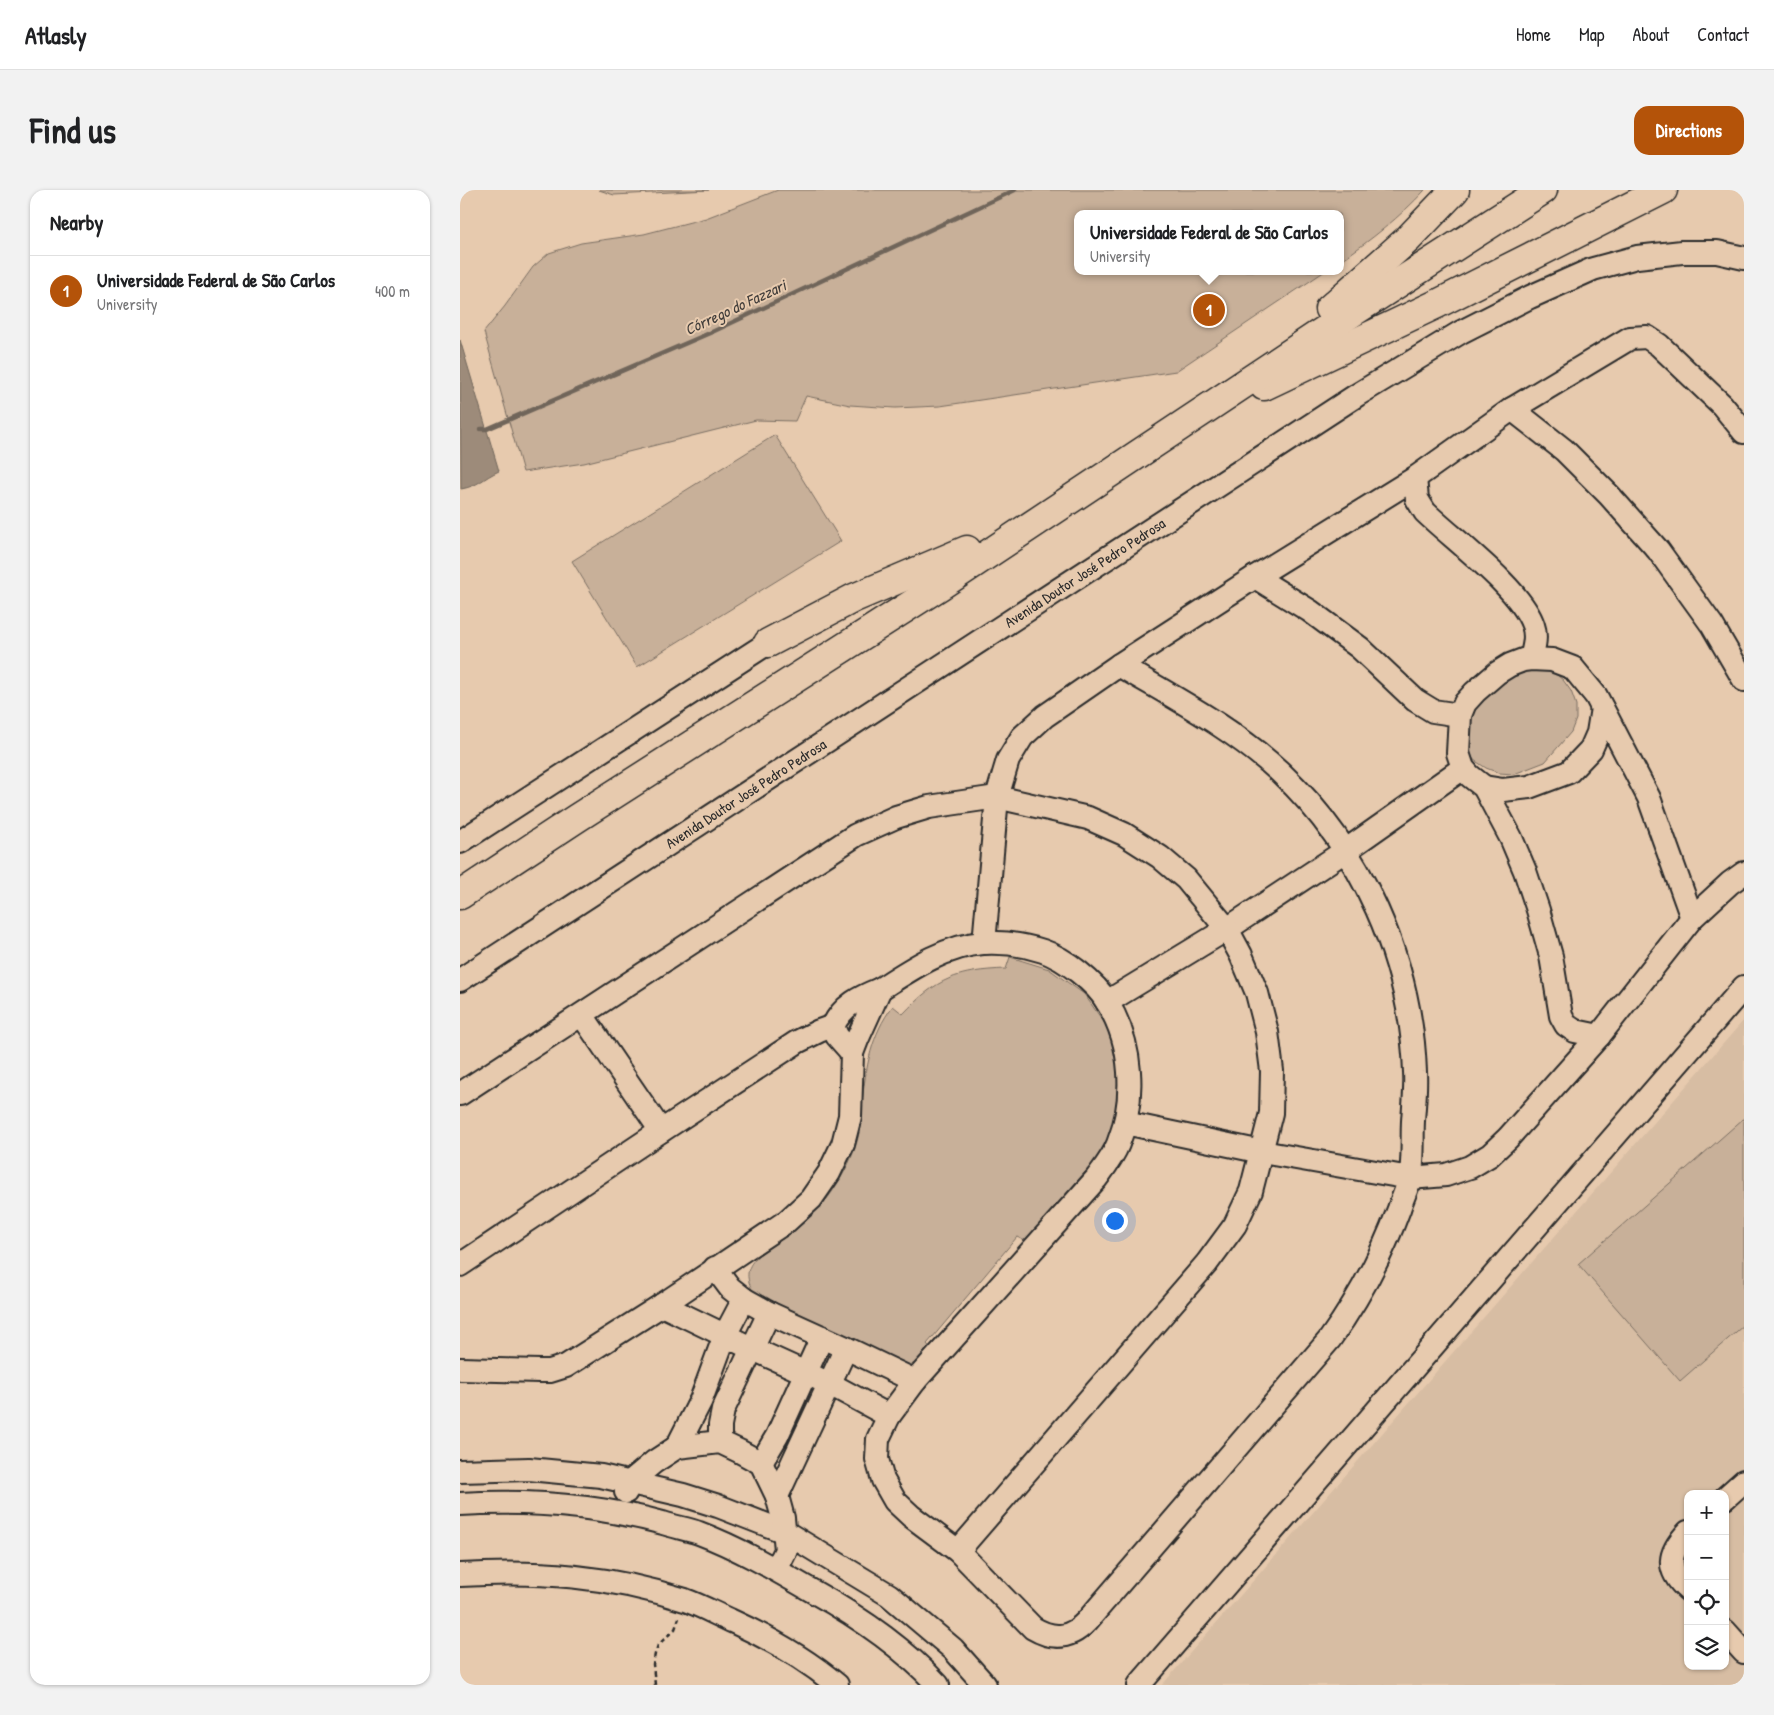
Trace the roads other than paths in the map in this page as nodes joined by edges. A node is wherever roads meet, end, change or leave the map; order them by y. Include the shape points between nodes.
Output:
1 (1455, 190) edge
2 (1512, 190) edge
3 (1543, 190) edge
4 (1664, 190) edge
5 (1744, 258) edge
6 (1329, 309) junction
7 (1512, 409) junction
8 (1171, 431) junction
9 (1744, 432) edge
10 (1415, 478) junction
11 (967, 550) junction
12 (1255, 577) junction
13 (768, 643) joint
14 (1531, 659) junction
15 (1119, 665) junction
16 (1744, 680) edge
17 (1602, 708) junction
18 (1460, 714) junction
19 (1463, 768) junction
20 (1484, 787) junction
21 (997, 797) junction
22 (460, 842) edge
23 (1345, 851) junction
24 (1744, 873) edge
25 (460, 876) edge
26 (460, 896) edge
27 (1692, 918) junction
28 (1227, 928) junction
29 (984, 943) junction
30 (460, 980) edge
31 (1744, 987) edge
32 (880, 989) junction
33 (1107, 1002) junction
34 (582, 1014) junction
35 (833, 1026) junction
36 (1599, 1036) junction
37 (852, 1053) junction
38 (460, 1094) edge
39 (1125, 1123) junction
40 (661, 1131) junction
41 (1262, 1152) junction
42 (1410, 1178) junction
43 (460, 1266) edge
44 (715, 1268) junction
45 (744, 1300) junction
46 (662, 1305) junction
47 (769, 1313) junction
48 (725, 1336) junction
49 (822, 1337) junction
50 (846, 1348) junction
51 (753, 1349) junction
52 (460, 1369) edge
53 (805, 1372) junction
54 (915, 1381) junction
55 (830, 1384) junction
56 (889, 1416) junction
57 (720, 1442) junction
58 (678, 1447) junction
59 (761, 1462) junction
60 (460, 1471) edge
61 (1744, 1481) edge
62 (630, 1482) junction
63 (1729, 1494) edge
64 (777, 1496) junction
65 (460, 1504) edge
66 (630, 1514) junction
67 (784, 1532) junction
68 (1686, 1535) edge
69 (958, 1551) junction
70 (773, 1568) junction
71 (460, 1576) edge
72 (1684, 1587) edge
73 (1729, 1635) edge
74 (1744, 1652) edge
75 (837, 1685) edge
76 (938, 1685) edge
77 (985, 1685) edge
78 (1139, 1685) edge

1 - 6 highway via 1408,239
2 - 6 highway
3 - 8 highway
4 - 8 highway via 1439,303
5 - 30 street, Avenida Doutor José Pedro Pedrosa via 1717,252 1637,257 1593,269 1460,332 1357,395
6 - 11 highway
7 - 9 street via 1630,338 1648,337 1660,344 1722,405
7 - 10 street
7 - 16 street via 1564,450 1658,550 1712,625
8 - 26 highway via 940,586 585,812
10 - 12 street
10 - 14 street via 1417,498 1425,512 1526,609 1536,640
11 - 13 highway via 854,598
11 - 25 highway
12 - 15 street
12 - 18 street via 1310,611 1360,648 1415,700 1433,712
13 - 22 street
14 - 17 street via 1552,660 1574,668
14 - 18 street via 1497,673 1474,692
15 - 21 street via 1045,716 1022,737 1008,760
15 - 23 street via 1234,734 1280,771 1314,808
17 - 20 street via 1598,733 1591,749 1569,772 1529,787 1503,790
17 - 27 street via 1649,798
18 - 19 street via 1458,753
19 - 20 street
19 - 23 street
20 - 36 street via 1511,838 1538,910 1551,956 1561,1016 1575,1031
21 - 28 street via 1088,818 1124,834 1160,857 1186,879
21 - 29 street
21 - 34 street via 929,807 856,835
23 - 28 street
23 - 42 street via 1365,884 1390,938 1408,1005 1415,1072
24 - 27 street
27 - 36 street
28 - 33 street
28 - 41 street via 1257,993 1267,1032 1272,1072 1271,1113
29 - 32 street via 966,946 917,965
29 - 33 street via 1021,946 1044,952 1082,976
31 - 78 street
32 - 35 street via 850,1004 838,1015
32 - 37 street
33 - 39 street via 1127,1052 1130,1092
34 - 38 street
34 - 40 street
35 - 37 street
35 - 40 street via 798,1042
36 - 42 street via 1490,1155 1470,1167 1446,1175
37 - 44 street via 850,1116 843,1144 829,1173 811,1199 787,1221
39 - 41 street
39 - 54 street via 1118,1145 1096,1180
40 - 43 street
41 - 42 street
41 - 69 street via 1235,1225 1207,1263
42 - 69 street via 1380,1257 1330,1339 1082,1627 1059,1636 1043,1634 1033,1628
44 - 45 street
44 - 46 street
45 - 47 street
45 - 48 street
46 - 48 street
46 - 52 street via 558,1369
47 - 49 street
47 - 51 street
48 - 51 street
48 - 58 street via 702,1400
49 - 50 street
49 - 53 street
50 - 54 street
50 - 55 street
51 - 53 street
51 - 57 street via 723,1410
53 - 55 street
53 - 59 street via 777,1436
54 - 56 street
55 - 56 street
55 - 64 street
56 - 69 street via 878,1440 877,1459 883,1480 895,1501
57 - 58 street
57 - 59 street
58 - 62 street
59 - 64 street
60 - 62 street via 529,1469
61 - 63 street
62 - 66 street via 625,1498
62 - 67 street via 718,1506
64 - 67 street
65 - 66 street via 574,1505
66 - 70 street via 699,1533
67 - 70 street via 786,1550
67 - 77 street via 889,1595 953,1648
68 - 72 street via 1673,1550 1672,1569
70 - 76 street via 856,1616 920,1665
71 - 75 street via 494,1573 574,1576 619,1583 686,1601 775,1643
73 - 74 street

